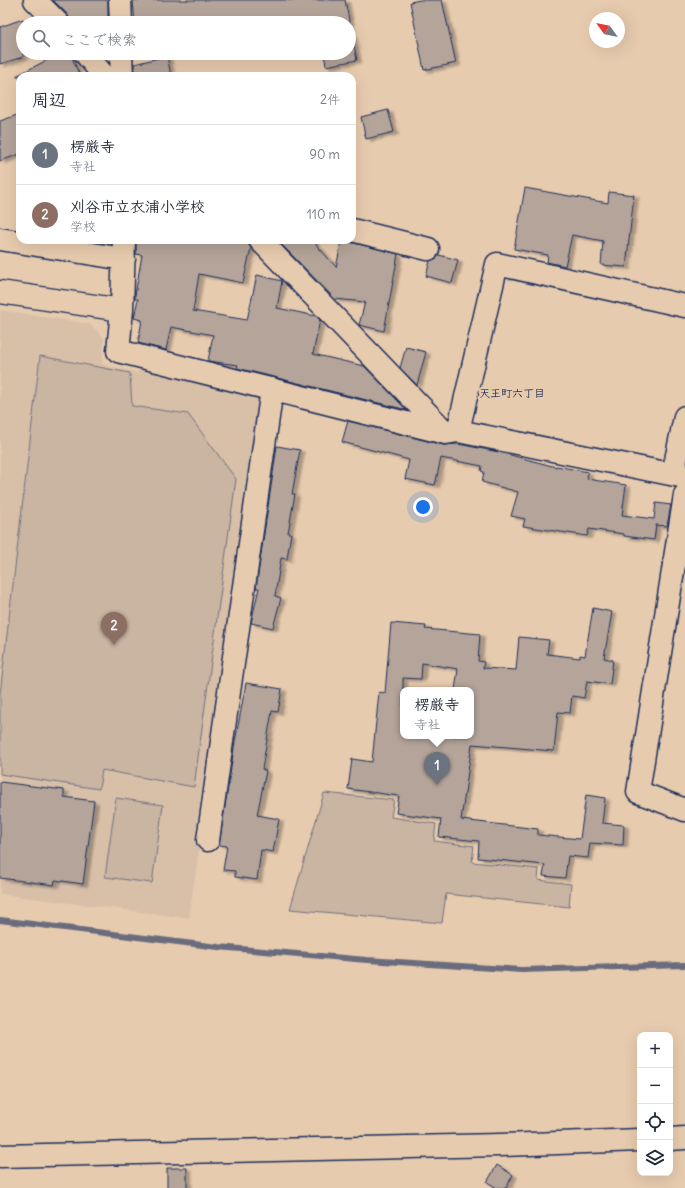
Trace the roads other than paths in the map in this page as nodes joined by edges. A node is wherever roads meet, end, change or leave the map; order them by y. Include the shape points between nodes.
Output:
1 (35, 0) edge
2 (120, 0) edge
3 (51, 16) edge
4 (121, 16) edge
5 (91, 60) edge
6 (121, 60) edge
7 (101, 72) edge
8 (122, 72) edge
9 (356, 231) edge
10 (0, 240) edge
11 (16, 241) edge
12 (50, 244) edge
13 (264, 244) edge
14 (428, 249) dead end
15 (124, 250) edge
16 (0, 292) edge
17 (685, 306) edge
18 (122, 310) junction
19 (272, 389) junction
20 (685, 417) edge
21 (452, 432) junction
22 (679, 476) edge
23 (685, 495) edge
24 (685, 810) edge
25 (208, 840) dead end
26 (685, 1138) edge
27 (673, 1139) edge
28 (637, 1140) edge
29 (0, 1156) edge

1 - 3 street
2 - 4 street
5 - 7 street
6 - 8 street
9 - 14 street
10 - 11 street
12 - 15 street
13 - 21 street
15 - 18 street
16 - 18 street
17 - 21 street via 497,264
18 - 19 street via 118,351
19 - 21 street
19 - 25 street
20 - 22 street
21 - 22 street
23 - 24 street via 638,792
26 - 27 street
28 - 29 street

